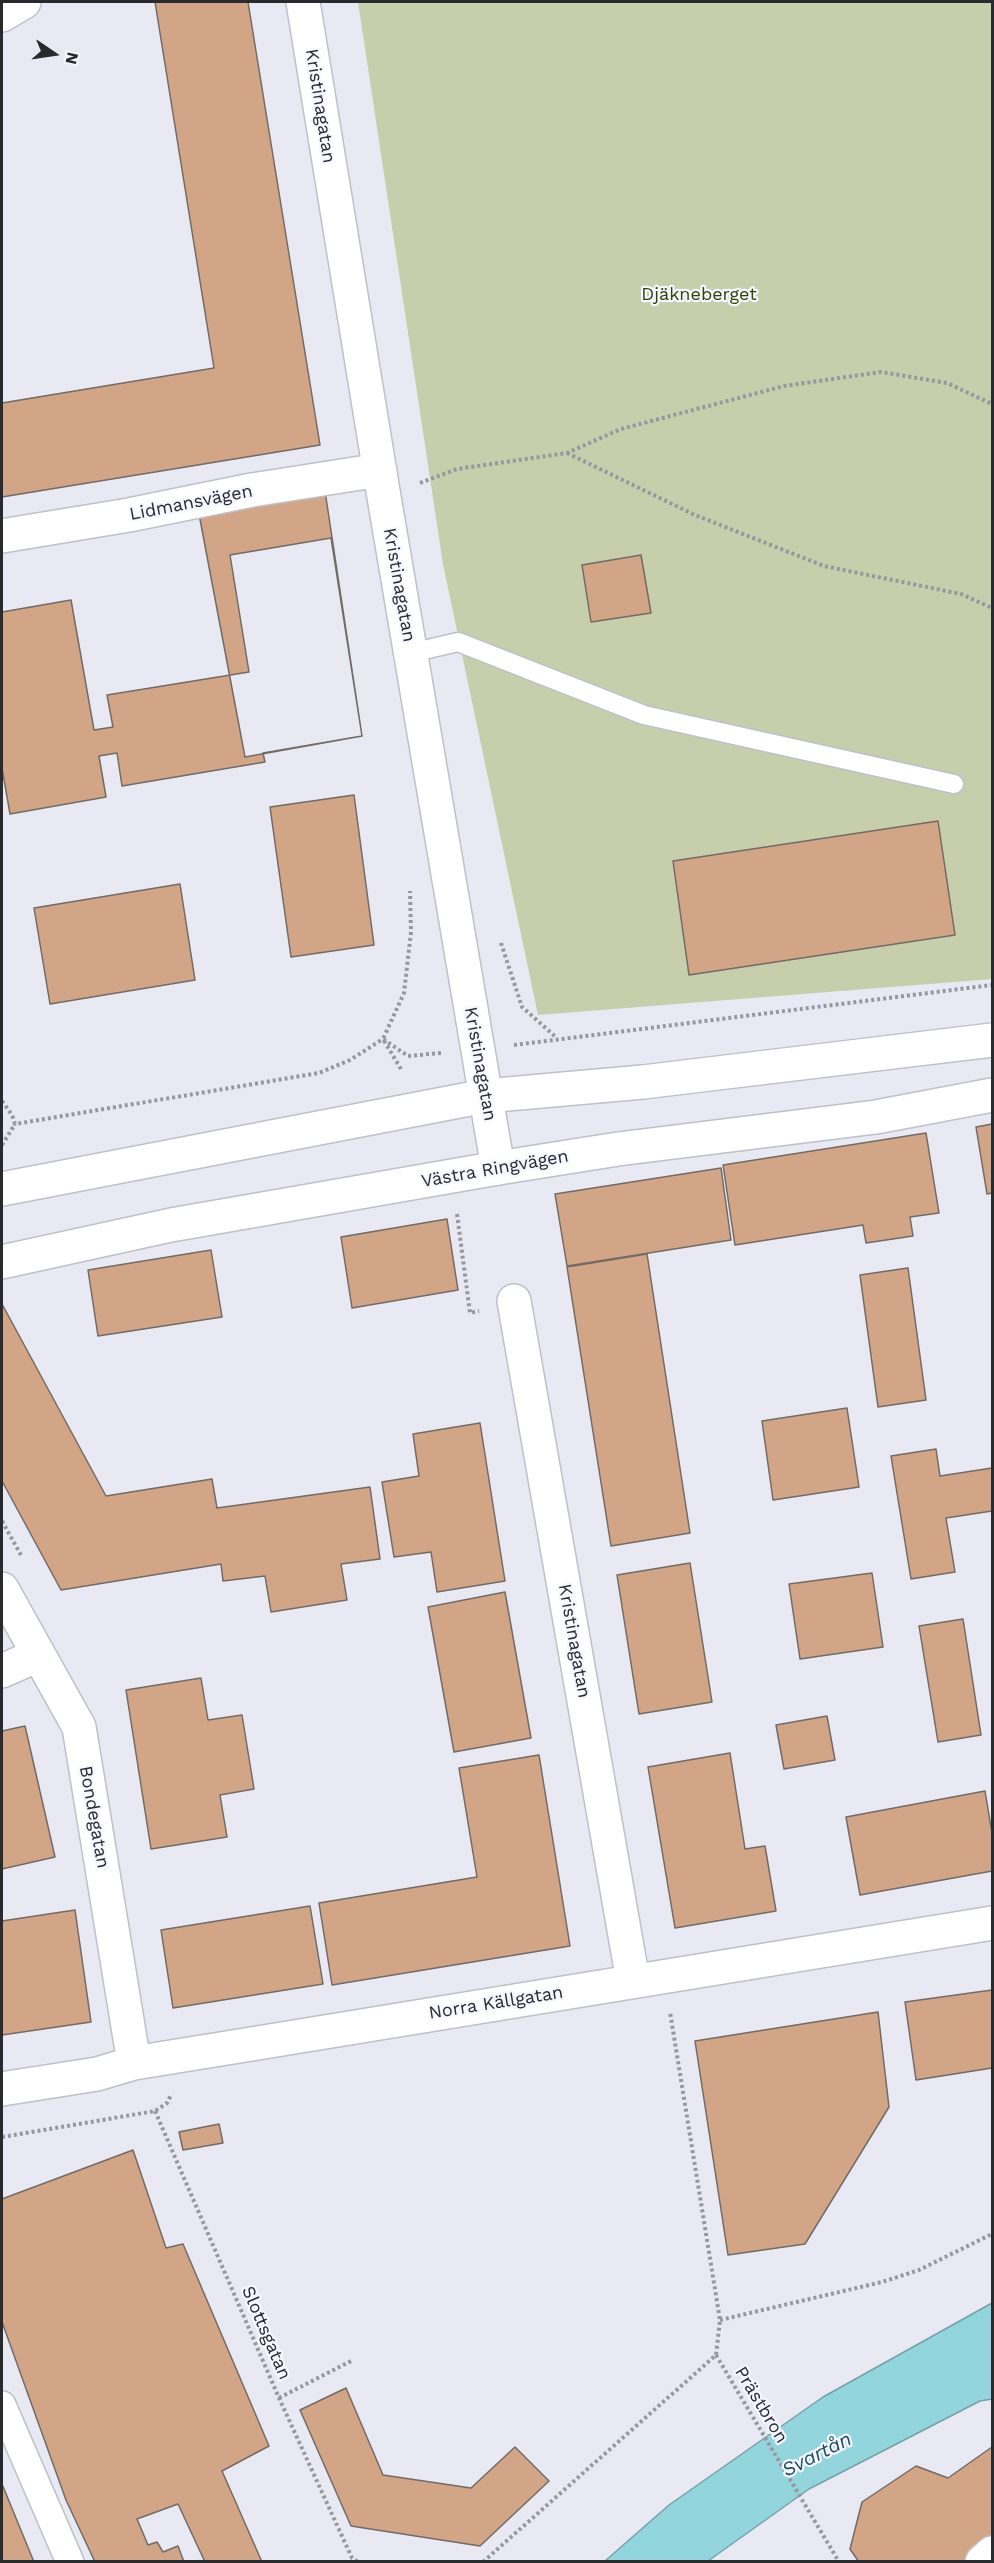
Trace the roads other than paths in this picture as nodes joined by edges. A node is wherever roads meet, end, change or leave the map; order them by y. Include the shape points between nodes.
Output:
1 (24, 2) edge
2 (303, 2) edge
3 (2, 15) edge
4 (380, 470) junction
5 (2, 536) edge
6 (411, 653) junction
7 (954, 784) dead end
8 (993, 1040) edge
9 (993, 1095) edge
10 (485, 1096) junction
11 (498, 1168) junction
12 (2, 1189) edge
13 (2, 1262) edge
14 (514, 1301) road end
15 (2, 1589) edge
16 (38, 1655) junction
17 (2, 1671) edge
18 (993, 1923) edge
19 (649, 1978) junction
20 (134, 2063) junction
21 (2, 2089) edge
22 (2, 2405) edge
23 (993, 2553) edge
24 (70, 2562) edge
25 (982, 2562) edge

1 - 3 street
2 - 4 street, Kristinagatan
4 - 5 street, Lidmansvägen
4 - 6 street, Kristinagatan
6 - 7 lane via 458,642 644,715
6 - 10 street, Kristinagatan
8 - 10 street via 643,1082
9 - 11 street, Västra Ringvägen via 876,1117
10 - 11 street, Kristinagatan
10 - 12 street
11 - 13 street, Västra Ringvägen via 171,1225
14 - 19 street, Kristinagatan
15 - 16 street, Bondegatan
16 - 17 street
16 - 20 street, Bondegatan via 79,1727
18 - 19 street, Norra Källgatan
19 - 20 street, Norra Källgatan
20 - 21 street, Norra Källgatan via 97,2074
22 - 24 street
23 - 25 street

